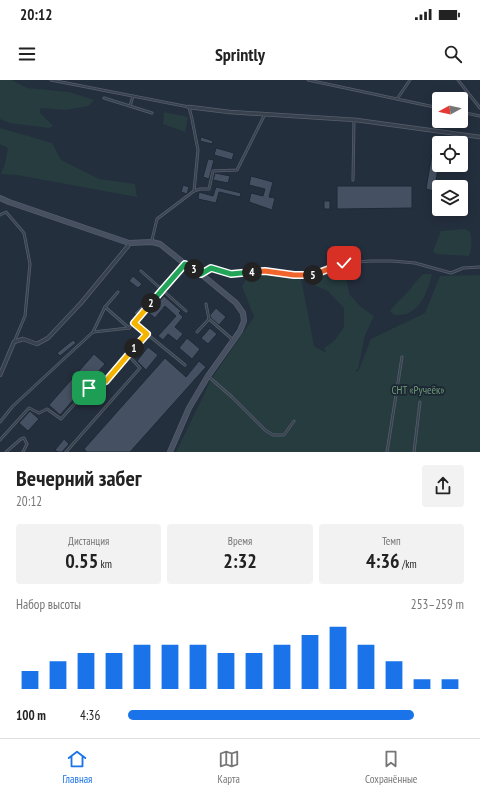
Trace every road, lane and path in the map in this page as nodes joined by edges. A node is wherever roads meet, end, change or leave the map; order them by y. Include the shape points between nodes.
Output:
1 (51, 80) edge
2 (308, 80) edge
3 (410, 80) edge
4 (458, 80) edge
5 (134, 96) junction
6 (104, 98) dead end
7 (397, 99) junction
8 (130, 106) junction
9 (432, 106) edge
10 (189, 107) junction
11 (480, 108) edge
12 (152, 113) dead end
13 (468, 113) edge
14 (265, 114) junction
15 (480, 116) edge
16 (354, 120) junction
17 (480, 137) edge
18 (353, 180) dead end
19 (194, 191) junction
20 (0, 198) edge
21 (0, 215) edge
22 (152, 242) junction
23 (129, 243) junction
24 (185, 264) junction
25 (480, 267) edge
26 (141, 271) dead end
27 (201, 274) junction
28 (162, 290) junction
29 (118, 292) dead end
30 (206, 304) dead end
31 (105, 307) junction
32 (186, 311) dead end
33 (209, 319) junction
34 (134, 323) junction
35 (129, 328) junction
36 (94, 332) junction
37 (198, 332) dead end
38 (147, 334) junction
39 (234, 340) junction
40 (14, 342) junction
41 (128, 355) junction
42 (402, 357) dead end
43 (185, 365) dead end
44 (0, 375) edge
45 (208, 376) junction
46 (420, 402) dead end
47 (294, 421) dead end
48 (0, 422) edge
49 (0, 440) edge
50 (6, 452) edge
51 (23, 452) edge
52 (66, 452) edge
53 (170, 452) edge
54 (387, 452) edge
55 (414, 452) edge

1 - 5 lane
2 - 7 lane
3 - 7 lane
4 - 11 lane
5 - 8 lane
5 - 10 lane
6 - 8 lane
7 - 9 lane
8 - 12 lane
10 - 14 street
10 - 19 lane via 198,150
13 - 15 lane
14 - 16 street
14 - 19 lane via 237,170 213,171 209,190
16 - 17 street
16 - 18 lane
19 - 22 lane via 157,219
20 - 23 street
21 - 40 lane via 6,212 24,233 30,264 25,316
22 - 23 street
22 - 24 street via 160,244
23 - 40 street via 81,303 48,338 37,344 22,339
24 - 27 street
24 - 28 lane
25 - 27 lane via 463,268 451,273 415,263 370,261 344,263 313,275 265,271 231,274 211,268
26 - 28 lane
27 - 39 street via 243,312 244,321
28 - 32 lane
28 - 34 lane
29 - 31 lane
30 - 33 lane
31 - 35 lane
31 - 36 lane
33 - 37 lane
33 - 39 lane
34 - 35 lane
34 - 38 lane
35 - 36 lane
36 - 48 lane via 13,406
38 - 41 lane
38 - 43 lane
39 - 45 street
40 - 44 street
41 - 49 lane via 106,381 89,388 61,419 47,409 39,413 29,408
41 - 52 lane via 140,368
42 - 54 lane
45 - 47 lane via 273,435 284,435
45 - 53 street via 189,408
46 - 55 lane
50 - 51 lane via 24,438 27,444

